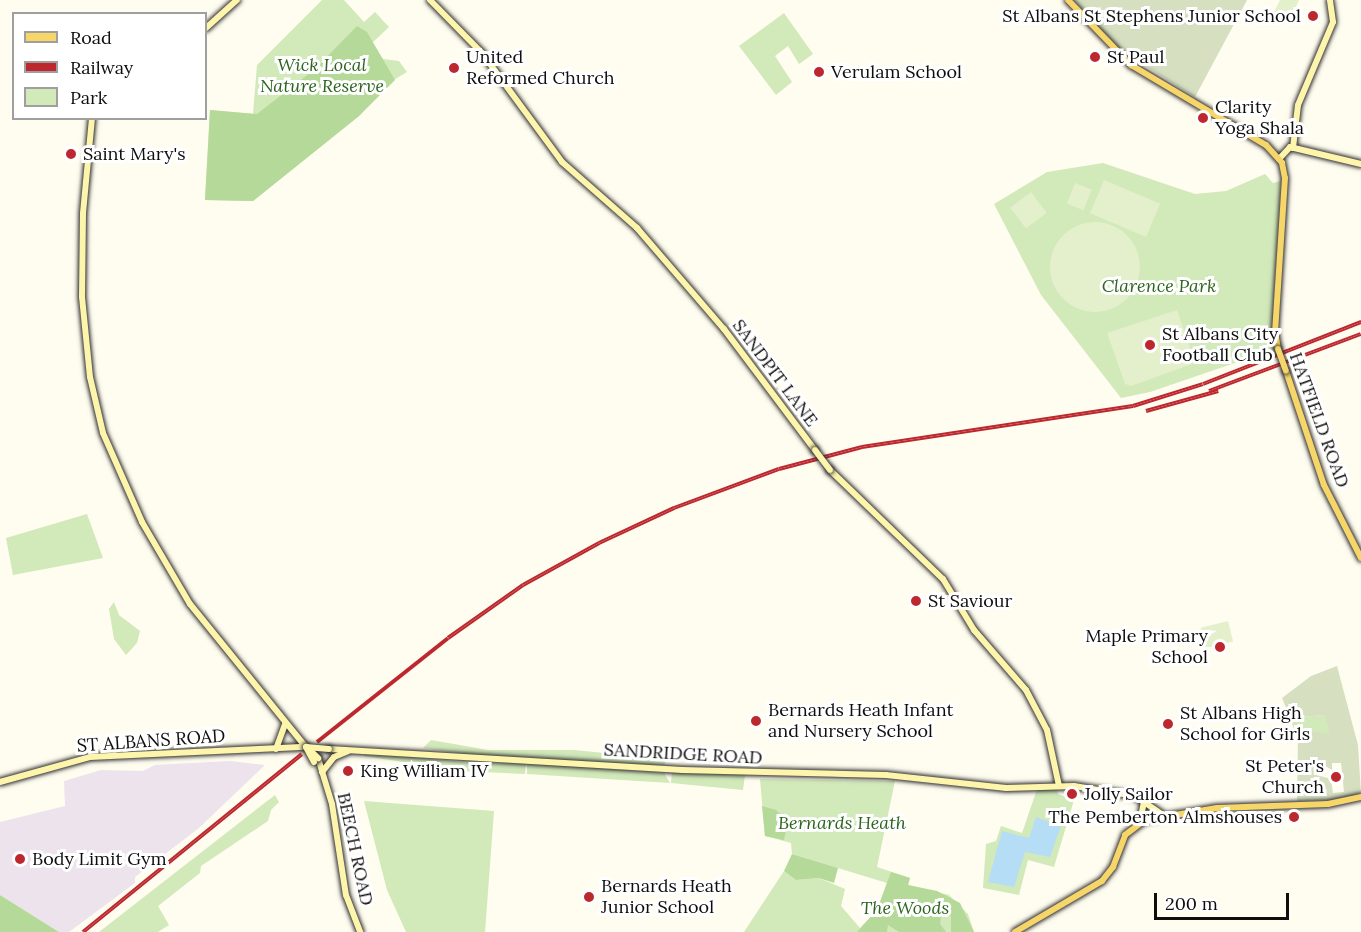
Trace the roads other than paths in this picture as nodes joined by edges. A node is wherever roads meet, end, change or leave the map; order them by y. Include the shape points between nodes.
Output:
1 (237, 0) edge
2 (430, 0) edge
3 (1068, 0) edge
4 (1330, 0) edge
5 (207, 27) edge
6 (92, 120) edge
7 (1293, 148) junction
8 (1279, 159) junction
9 (1361, 164) edge
10 (1361, 558) edge
11 (285, 724) junction
12 (304, 746) junction
13 (276, 749) junction
14 (353, 749) junction
15 (322, 772) junction
16 (0, 782) edge
17 (1059, 786) junction
18 (1361, 797) edge
19 (1144, 802) junction
20 (1166, 816) junction
21 (1140, 822) junction
22 (360, 932) edge
23 (1015, 932) edge

1 - 5 street
2 - 17 street, SANDPIT LANE, bridge via 482,52 562,162 636,228 724,329 830,470 943,579 974,630 1026,690 1047,730
3 - 8 main road via 1131,65 1266,145
4 - 7 street via 1333,22 1298,105
6 - 11 street, BEECH ROAD via 83,214 82,297 90,377 103,433 142,522 190,604
7 - 8 street
7 - 9 street
8 - 10 main road, HATFIELD ROAD, bridge via 1285,178 1275,324 1278,349 1324,485
11 - 12 street, BEECH ROAD
11 - 13 street
12 - 13 street, ST ALBANS ROAD
12 - 14 street, SANDRIDGE ROAD, bridge
12 - 15 street, BEECH ROAD, bridge
13 - 16 street, ST ALBANS ROAD via 90,757
14 - 15 street via 334,757
14 - 17 street, SANDRIDGE ROAD via 682,770 886,775 1006,788
15 - 22 street, BEECH ROAD via 332,804 346,895
17 - 19 street, SANDRIDGE ROAD via 1132,795
18 - 20 main road via 1328,804 1217,808
19 - 20 street, SANDRIDGE ROAD
19 - 21 street
20 - 21 main road
21 - 23 main road via 1125,835 1113,867 1102,881

